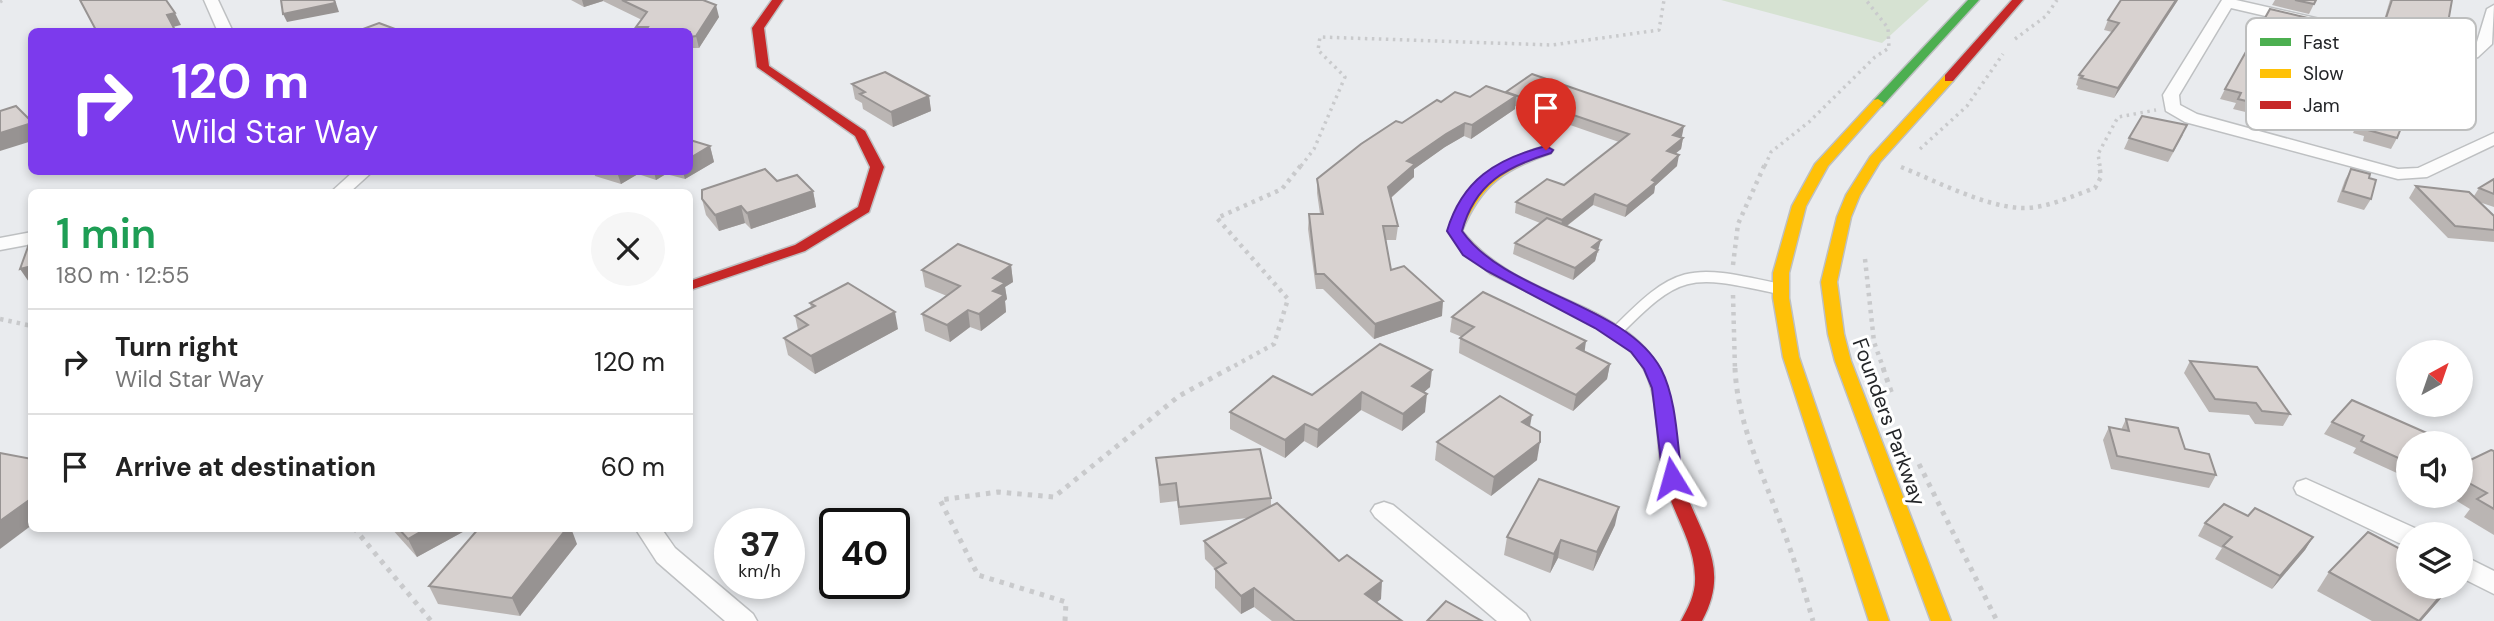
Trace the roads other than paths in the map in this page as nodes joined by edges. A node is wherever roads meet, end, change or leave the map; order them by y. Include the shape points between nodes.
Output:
1 (211, 0) edge
2 (771, 0) edge
3 (777, 0) edge
4 (1974, 0) edge
5 (2018, 0) edge
6 (2228, 1) edge
7 (2494, 9) edge
8 (2299, 18) edge
9 (224, 28) edge
10 (2476, 51) edge
11 (2494, 138) edge
12 (1546, 150) dead end
13 (360, 175) edge
14 (343, 189) edge
15 (28, 239) edge
16 (0, 244) edge
17 (693, 285) edge
18 (1781, 289) junction
19 (1615, 334) junction
20 (2306, 488) dead end
21 (1384, 511) dead end
22 (2396, 530) edge
23 (650, 532) edge
24 (2473, 572) edge
25 (2494, 584) edge
26 (743, 621) edge
27 (1516, 621) edge
28 (1691, 621) edge
29 (1878, 621) edge
30 (1941, 621) edge

1 - 9 street
2 - 3 street
3 - 17 main road via 758,28 763,67 860,134 877,167 864,209 800,248
4 - 18 main road via 1822,164 1799,206 1785,251
5 - 30 main road, Founders Parkway via 1875,160 1844,216 1829,282 1843,361
6 - 8 street
6 - 11 street via 2171,95 2172,107 2191,118 2398,174 2421,173
7 - 10 street via 2484,44
12 - 19 main road via 1511,161 1490,175 1462,206 1455,231 1469,251 1492,268
13 - 14 street
15 - 16 street
18 - 19 lane via 1698,276 1683,280 1668,285
18 - 29 main road via 1791,357
19 - 28 main road via 1637,349 1660,388 1672,478 1706,572 1698,614
20 - 22 street
21 - 27 street
23 - 26 street via 666,555
24 - 25 street

